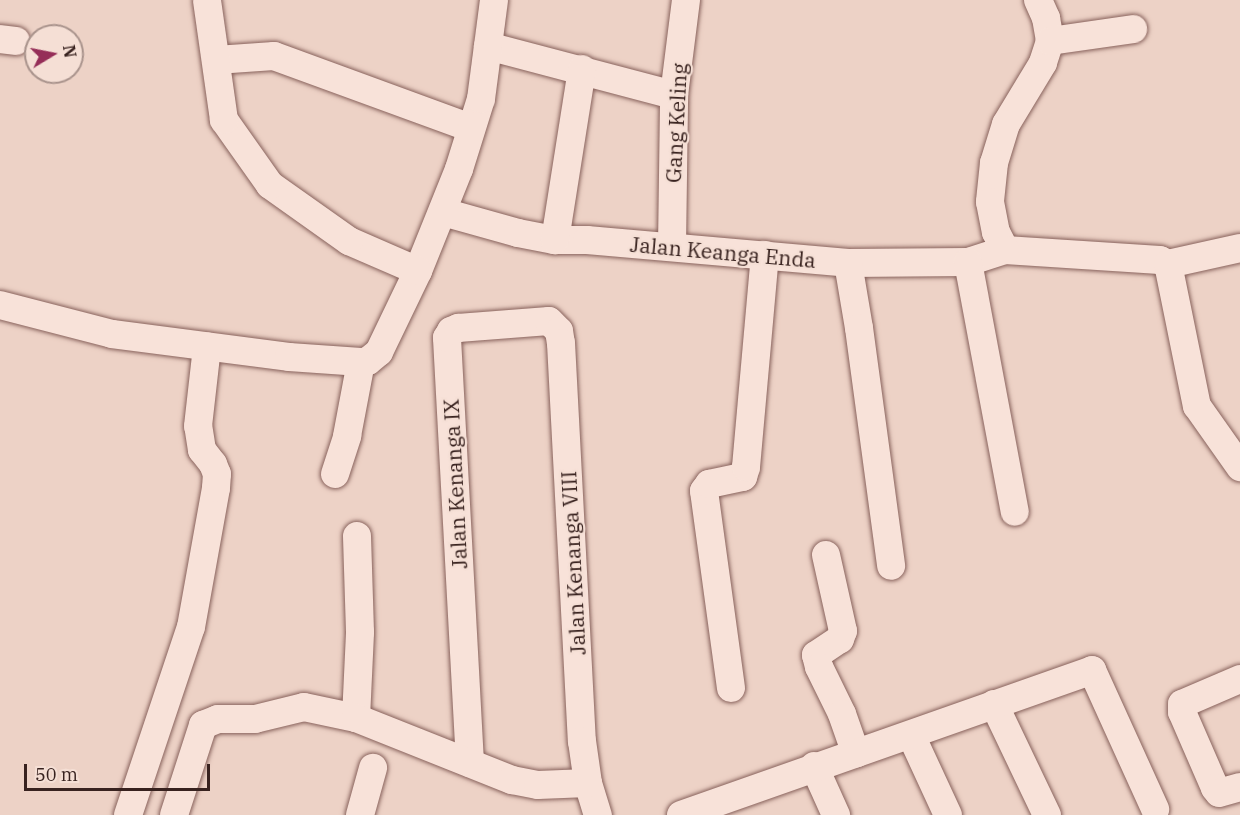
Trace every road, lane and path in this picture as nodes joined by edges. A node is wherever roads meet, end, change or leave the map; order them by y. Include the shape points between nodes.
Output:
1 (494, 0) edge
2 (686, 0) edge
3 (1038, 0) edge
4 (207, 1) edge
5 (1133, 29) dead end
6 (1050, 41) junction
7 (488, 46) junction
8 (216, 60) junction
9 (582, 69) junction
10 (674, 94) junction
11 (471, 128) junction
12 (443, 212) junction
13 (555, 240) junction
14 (672, 247) junction
15 (1240, 248) edge
16 (1005, 250) junction
17 (765, 255) junction
18 (968, 262) junction
19 (848, 263) junction
20 (1168, 264) junction
21 (418, 271) junction
22 (0, 305) edge
23 (561, 343) joint
24 (207, 347) junction
25 (361, 362) junction
26 (1240, 467) edge
27 (335, 474) dead end
28 (1015, 512) dead end
29 (357, 536) dead end
30 (826, 555) dead end
31 (891, 566) dead end
32 (1240, 679) edge
33 (731, 688) dead end
34 (994, 704) junction
35 (356, 718) junction
36 (911, 735) junction
37 (854, 748) junction
38 (470, 763) junction
39 (814, 766) junction
40 (373, 768) dead end
41 (1240, 787) edge
42 (593, 798) edge
43 (717, 809) edge
44 (1155, 809) dead end
45 (128, 815) edge
46 (174, 815) edge
47 (360, 815) edge
48 (681, 815) edge
49 (836, 815) edge
50 (948, 815) edge
51 (1047, 815) edge

1 - 7 street
2 - 10 street, Gang Keling
3 - 6 street
4 - 8 street
5 - 6 street
6 - 16 street via 1043,63 1006,124 994,164 990,202 996,232
7 - 9 street
7 - 11 street via 481,99
8 - 11 street via 274,56
8 - 21 street via 224,120 270,185 349,241
9 - 10 street
9 - 13 street
10 - 14 street, Gang Keling
11 - 12 street
12 - 13 street, Jalan Keanga Enda
12 - 21 street
13 - 14 street, Jalan Keanga Enda
14 - 17 street, Jalan Keanga Enda
15 - 20 street
16 - 18 street, Jalan Keanga Enda
16 - 20 street via 1160,260
17 - 19 street, Jalan Keanga Enda
17 - 33 street via 743,477 710,484 704,491
18 - 19 street, Jalan Keanga Enda
18 - 28 street
19 - 31 street
20 - 26 street via 1197,406
21 - 25 street via 379,352
22 - 24 street via 112,334
23 - 38 street, Jalan Kenanga IX via 559,331 549,321 458,328 447,338
23 - 42 street, Jalan Kenanga VIII via 582,741
24 - 25 street
24 - 45 street via 198,441 217,474 191,627
25 - 27 street
29 - 35 street via 360,632
30 - 37 street via 843,631 840,639 816,655
32 - 41 street via 1182,704 1182,712 1215,788 1219,793
34 - 36 street
34 - 44 street via 1092,670
34 - 51 street
35 - 38 street, Jalan Kenanga VIII
35 - 46 street, Jalan Kenanga VIII via 304,707 267,715 218,718 203,725
36 - 37 street
36 - 50 street
37 - 39 street
38 - 42 street, Jalan Kenanga VIII via 512,780
39 - 43 street
39 - 49 street
40 - 47 street
43 - 48 street

